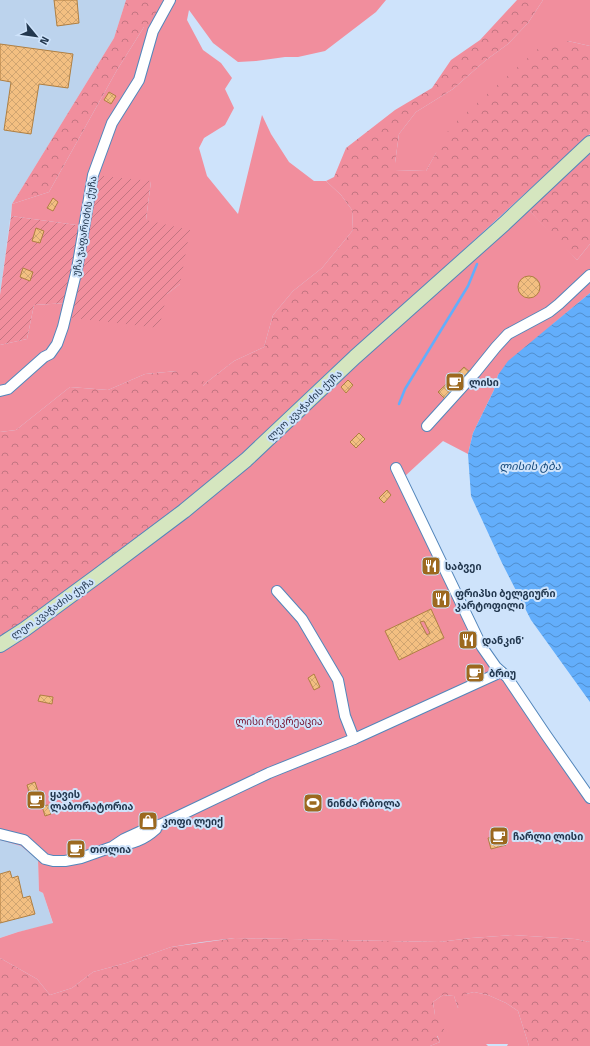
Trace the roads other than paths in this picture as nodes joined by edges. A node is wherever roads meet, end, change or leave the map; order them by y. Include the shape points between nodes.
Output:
1 (170, 0) edge
2 (590, 143) edge
3 (590, 275) edge
4 (0, 391) edge
5 (427, 426) dead end
6 (396, 468) dead end
7 (277, 591) dead end
8 (0, 645) edge
9 (501, 672) junction
10 (354, 738) junction
11 (590, 798) edge
12 (0, 834) edge

1 - 4 street, უჩა ჯაფარიძის ქუჩა via 153,30 139,80 112,123 93,175 77,269 57,344 50,354 8,388
2 - 8 main road, ლეო კვაჭაძის ქუჩა via 229,474 184,511
3 - 5 street via 549,312 508,334
6 - 9 street via 477,637
7 - 10 street via 302,619 338,680 345,716
9 - 10 street
9 - 11 street via 507,677
10 - 12 street via 269,773 162,824 81,858 65,861 45,859 24,840

